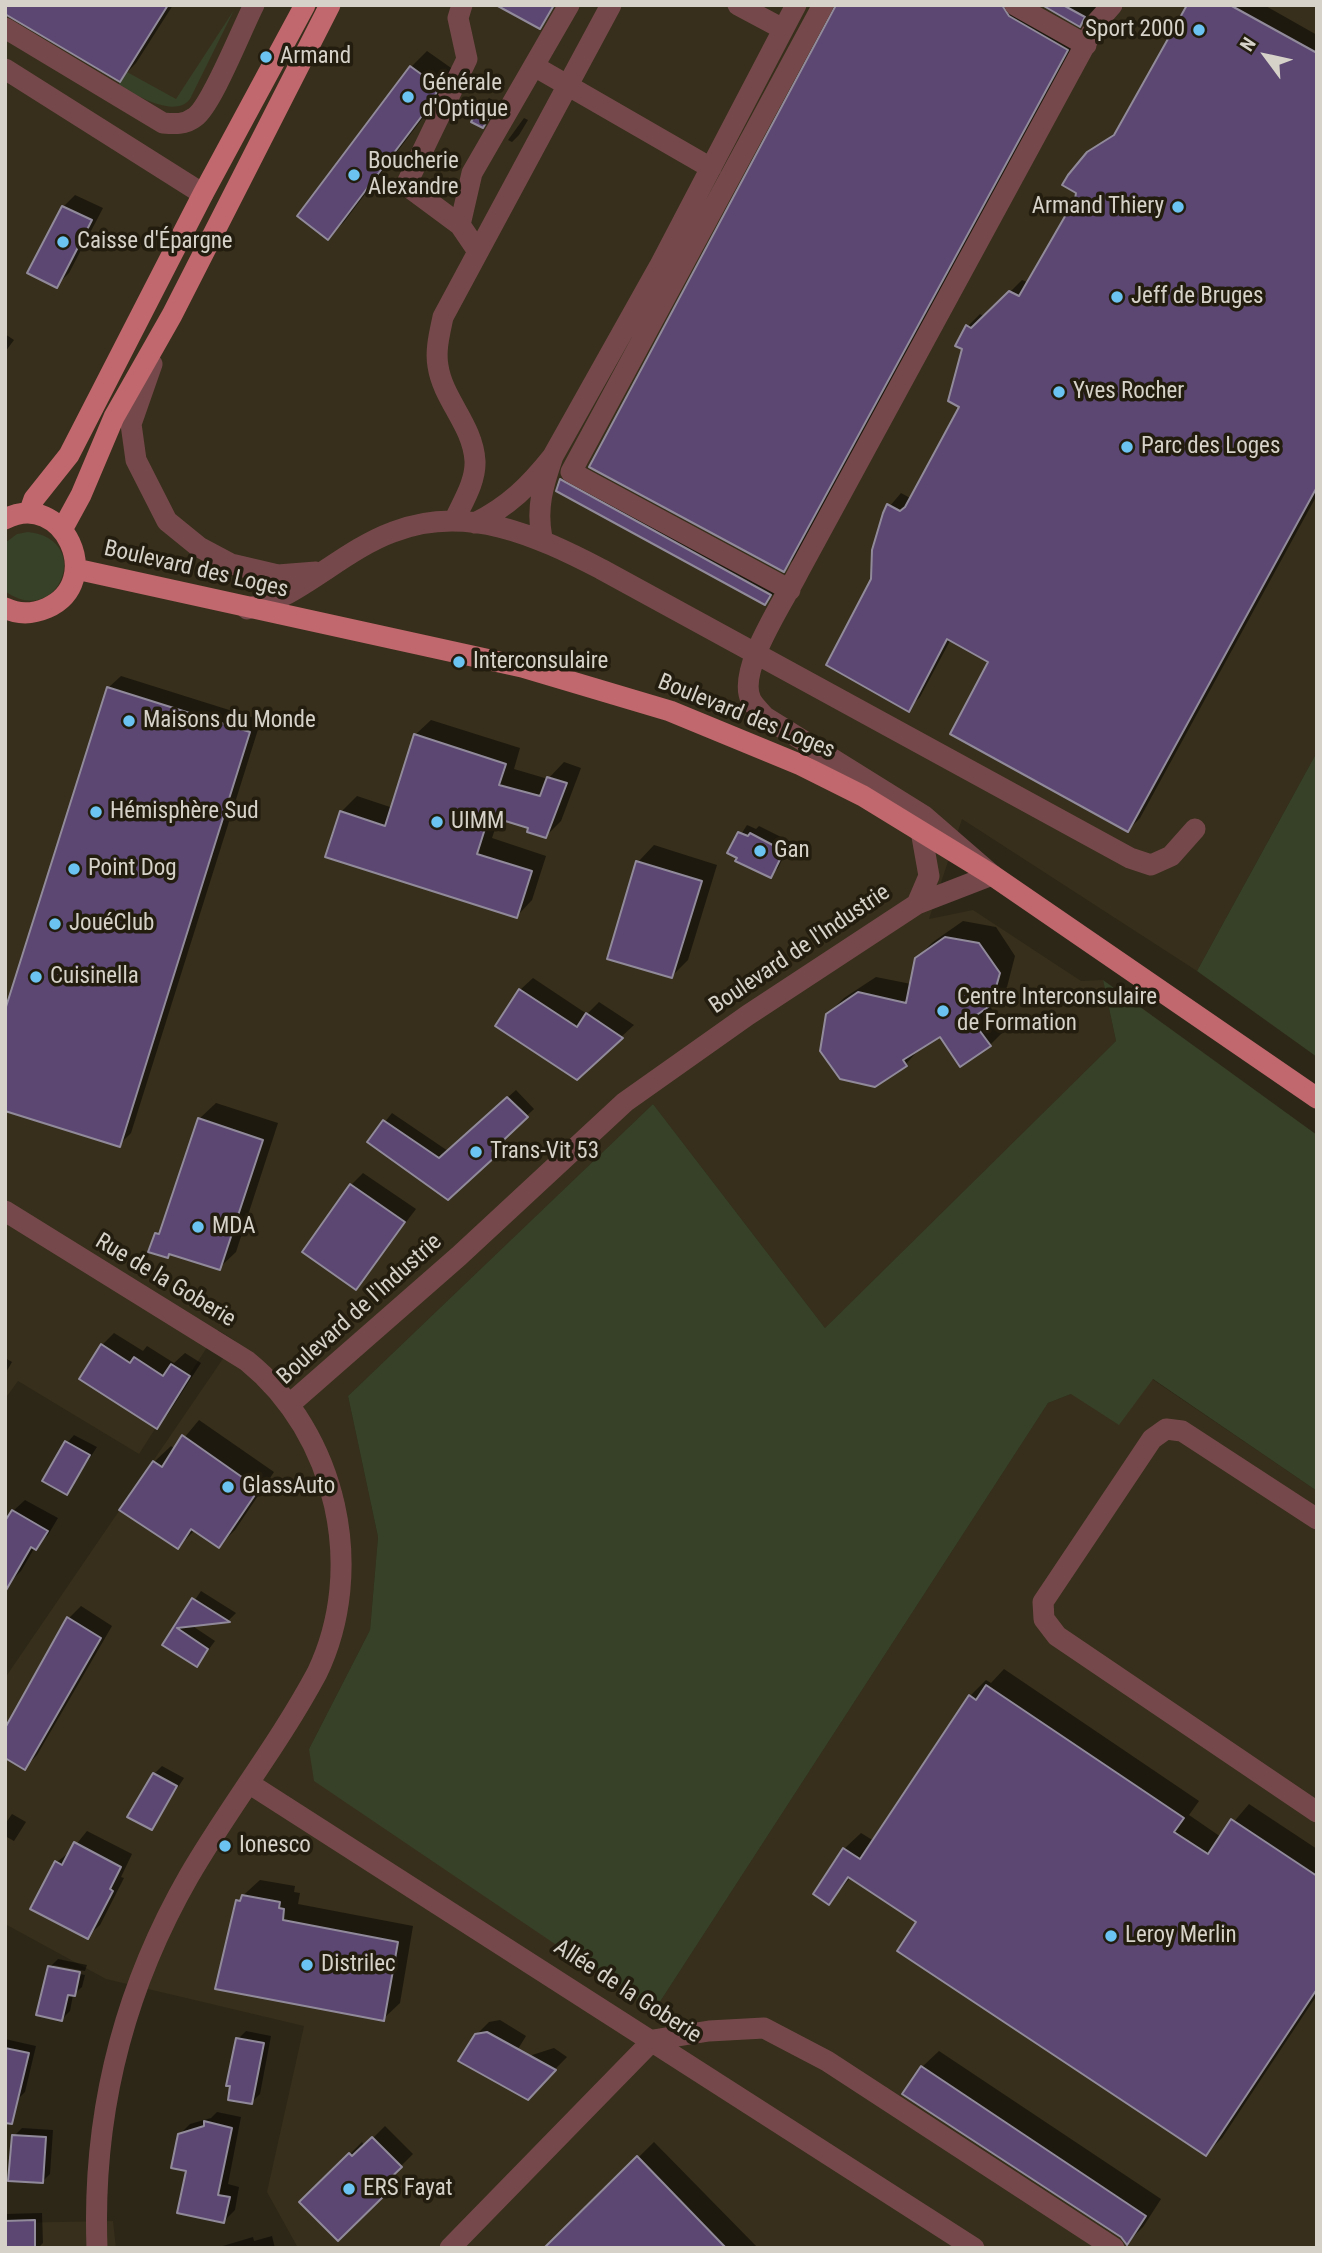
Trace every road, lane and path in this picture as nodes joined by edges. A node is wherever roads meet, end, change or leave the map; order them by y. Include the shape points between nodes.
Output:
1 (254, 5) edge
2 (305, 5) edge
3 (330, 5) edge
4 (462, 5) edge
5 (569, 5) edge
6 (611, 5) edge
7 (737, 5) edge
8 (796, 5) edge
9 (823, 5) edge
10 (1015, 5) edge
11 (1103, 11) edge
12 (5, 28) edge
13 (783, 29) junction
14 (1086, 45) junction
15 (534, 66) junction
16 (5, 69) edge
17 (566, 85) junction
18 (710, 168) junction
19 (203, 194) junction
20 (460, 225) junction
21 (477, 250) junction
22 (172, 315) junction
23 (553, 456) junction
24 (29, 513) junction
25 (5, 519) edge
26 (454, 522) junction
27 (475, 523) junction
28 (63, 528) junction
29 (542, 538) junction
30 (76, 569) junction
31 (318, 572) junction
32 (790, 590) junction
33 (247, 609) junction
34 (7, 612) edge
35 (755, 654) junction
36 (1195, 829) dead end
37 (921, 831) junction
38 (992, 876) junction
39 (917, 904) junction
40 (1317, 1098) edge
41 (5, 1211) edge
42 (290, 1404) junction
43 (1317, 1519) edge
44 (250, 1784) junction
45 (1317, 1812) edge
46 (653, 2040) junction
47 (97, 2248) edge
48 (450, 2248) edge
49 (974, 2248) edge
50 (1114, 2248) edge

1 - 12 street via 208,99 196,117 180,124 163,122
2 - 19 main road
3 - 22 main road
4 - 20 street via 458,18 467,59 406,185
5 - 15 street
6 - 17 street
7 - 13 street
8 - 13 street
9 - 32 street via 571,472
10 - 14 street
11 - 14 street
13 - 18 street
14 - 32 street
15 - 17 street
15 - 20 street via 472,173
16 - 19 street
17 - 18 street
17 - 21 street
18 - 23 street
19 - 24 main road via 69,455 34,499
20 - 21 street
21 - 26 street via 450,300 438,340 438,366 467,428 475,462
22 - 28 main road via 114,418
22 - 31 street via 131,424 135,460 167,521 199,547 232,564 278,575
23 - 27 street via 525,492
23 - 29 street via 540,493
24 - 25 main road
24 - 28 main road
26 - 27 street
26 - 31 street via 392,532
27 - 29 street
28 - 30 main road via 76,555
29 - 35 street
30 - 33 main road, Boulevard des Loges
30 - 34 main road via 68,590 52,606 39,612
31 - 33 street via 286,595
32 - 35 street
33 - 37 main road, Boulevard des Loges via 522,667 670,711 801,765
35 - 36 street via 1130,858 1151,865 1171,856
35 - 38 street via 748,676 750,699 765,717 924,816
37 - 38 main road, Boulevard des Loges
37 - 39 street, Boulevard de l'Industrie via 929,876
38 - 39 street, Boulevard de l'Industrie
38 - 40 main road, Boulevard des Loges
39 - 42 street, Boulevard de l'Industrie via 625,1102
41 - 42 street, Rue de la Goberie via 247,1361
42 - 44 street, Boulevard de l'Industrie via 324,1465 342,1567 324,1660
43 - 45 street via 1204,1443 1182,1431 1166,1429 1152,1439 1043,1602 1044,1619 1057,1636
44 - 46 street, Allée de la Goberie
44 - 47 street, Boulevard de l'Industrie via 189,1877 128,2006 101,2138
46 - 48 street
46 - 49 street, Allée de la Goberie
46 - 50 street via 764,2028 827,2060

